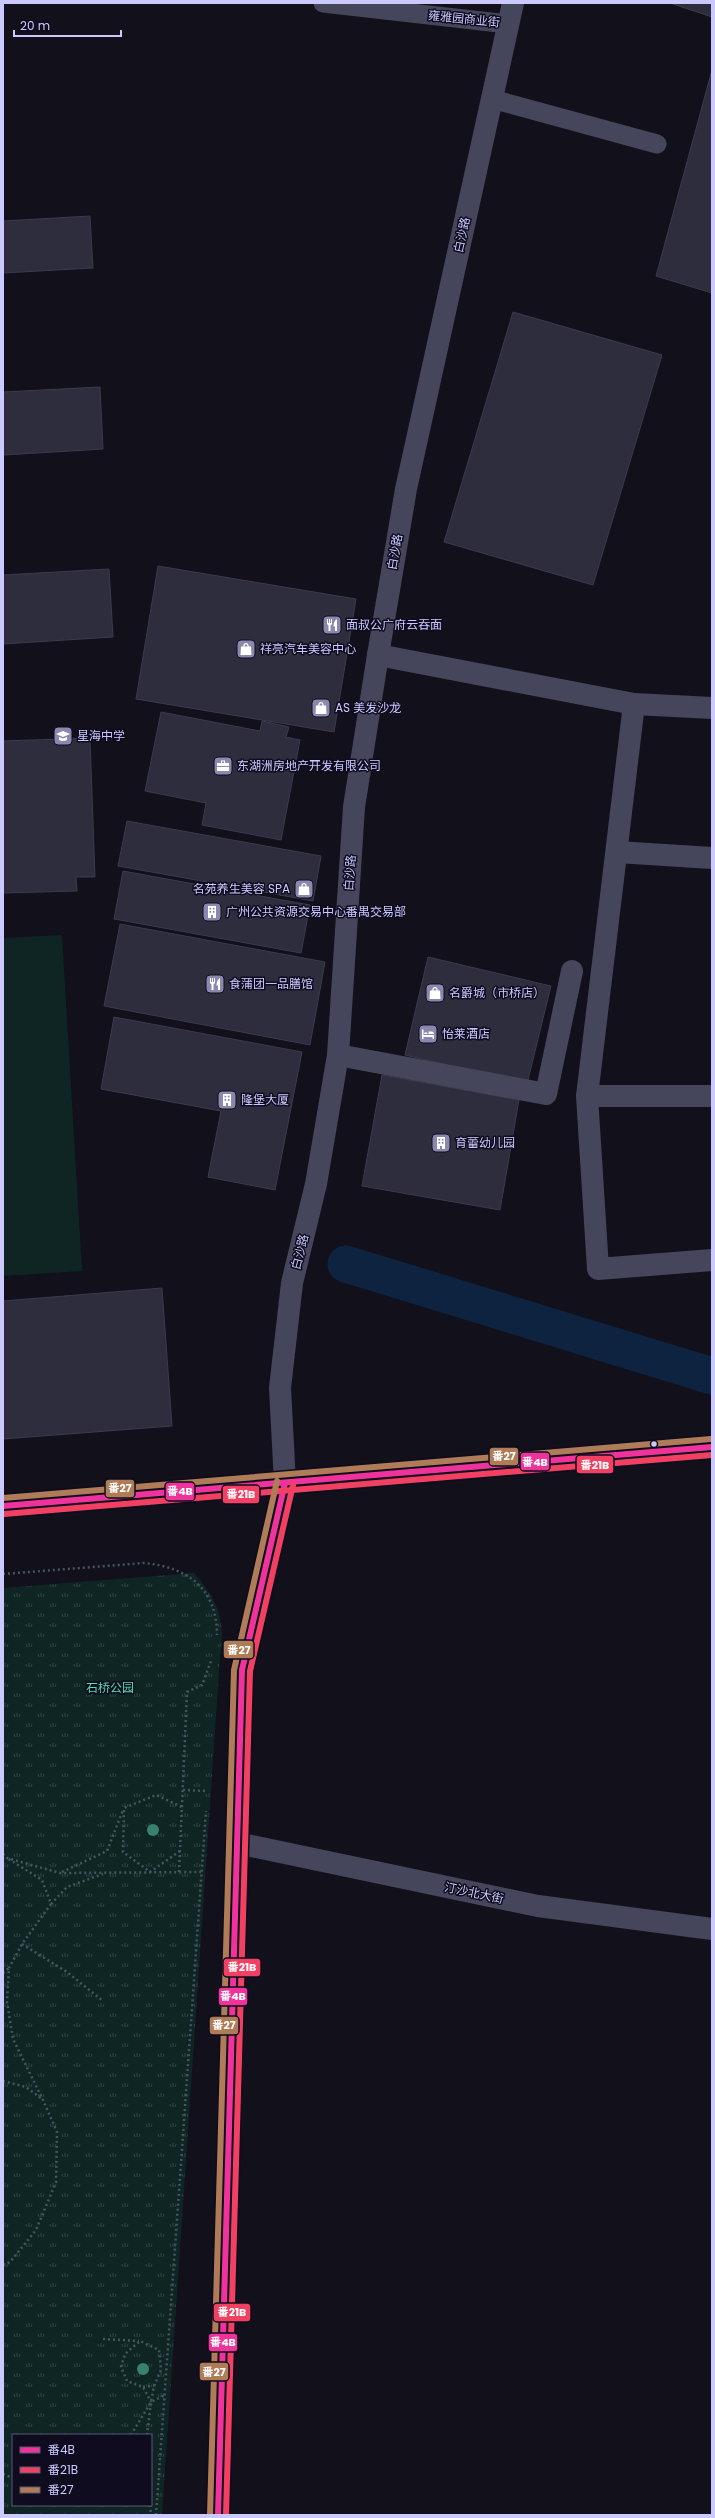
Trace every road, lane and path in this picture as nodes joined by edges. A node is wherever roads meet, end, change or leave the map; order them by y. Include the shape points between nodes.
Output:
1 (323, 3) edge
2 (513, 3) edge
3 (508, 24) junction
4 (492, 99) junction
5 (657, 144) dead end
6 (378, 655) junction
7 (634, 704) junction
8 (712, 708) edge
9 (617, 852) junction
10 (712, 858) edge
11 (572, 971) dead end
12 (338, 1055) junction
13 (587, 1096) junction
14 (712, 1096) edge
15 (712, 1260) edge
16 (712, 1447) edge
17 (285, 1484) junction
18 (3, 1506) edge
19 (3, 1574) edge
20 (217, 1639) dead end
21 (213, 1658) dead end
22 (208, 1784) dead end
23 (183, 1790) junction
24 (207, 1791) junction
25 (207, 1799) dead end
26 (206, 1806) dead end
27 (182, 1807) junction
28 (124, 1808) junction
29 (238, 1843) junction
30 (181, 1851) junction
31 (3, 1854) edge
32 (7, 1858) junction
33 (150, 1872) junction
34 (180, 1872) junction
35 (202, 1872) junction
36 (60, 1873) junction
37 (105, 1873) junction
38 (51, 1904) junction
39 (712, 1929) edge
40 (22, 1944) junction
41 (9, 1968) junction
42 (3, 1973) edge
43 (103, 2001) dead end
44 (3, 2081) edge
45 (43, 2100) junction
46 (3, 2265) edge
47 (103, 2338) dead end
48 (140, 2341) junction
49 (154, 2386) junction
50 (143, 2387) junction
51 (165, 2395) junction
52 (150, 2402) junction
53 (132, 2434) edge
54 (147, 2434) edge
55 (156, 2515) edge
56 (218, 2515) edge

1 - 3 lane, 雍雅园商业街
2 - 3 street, 白沙路
3 - 4 street, 白沙路
4 - 5 lane
4 - 6 street, 白沙路 via 406,489
6 - 7 street
6 - 12 street, 白沙路 via 354,807
7 - 8 street
7 - 9 street
9 - 10 street
9 - 13 street
11 - 12 street via 546,1094
12 - 17 street, 白沙路 via 316,1184 292,1283 280,1388
13 - 14 street
13 - 15 street via 598,1269
16 - 17 street
17 - 18 street
17 - 29 street, 白沙路 via 242,1670
19 - 20 path via 158,1564 185,1573 207,1591 217,1617
21 - 23 path via 202,1685 187,1692
22 - 24 path
23 - 24 path
23 - 27 path
24 - 25 path
26 - 35 path
27 - 28 path via 156,1795
27 - 30 path
28 - 33 path via 123,1852
28 - 36 path via 107,1851
29 - 39 street, 汀沙北大街 via 538,1906
29 - 56 street, 白沙路
30 - 33 path
30 - 34 path
31 - 32 path
32 - 36 path
32 - 38 path via 42,1880
33 - 34 path
33 - 37 path
34 - 35 path
35 - 51 path
36 - 37 path
37 - 38 path via 67,1887
38 - 40 path
40 - 41 path
40 - 43 path via 67,1972
41 - 42 path
41 - 45 path via 7,2002 13,2039
44 - 45 path via 26,2088
45 - 46 path via 56,2132 56,2182 36,2230 10,2262
47 - 48 path
48 - 49 path via 159,2350 162,2370
48 - 50 path via 125,2354 121,2367 127,2381
49 - 50 path
49 - 52 path
50 - 52 path
51 - 52 path
51 - 55 path
52 - 53 path
52 - 54 path

